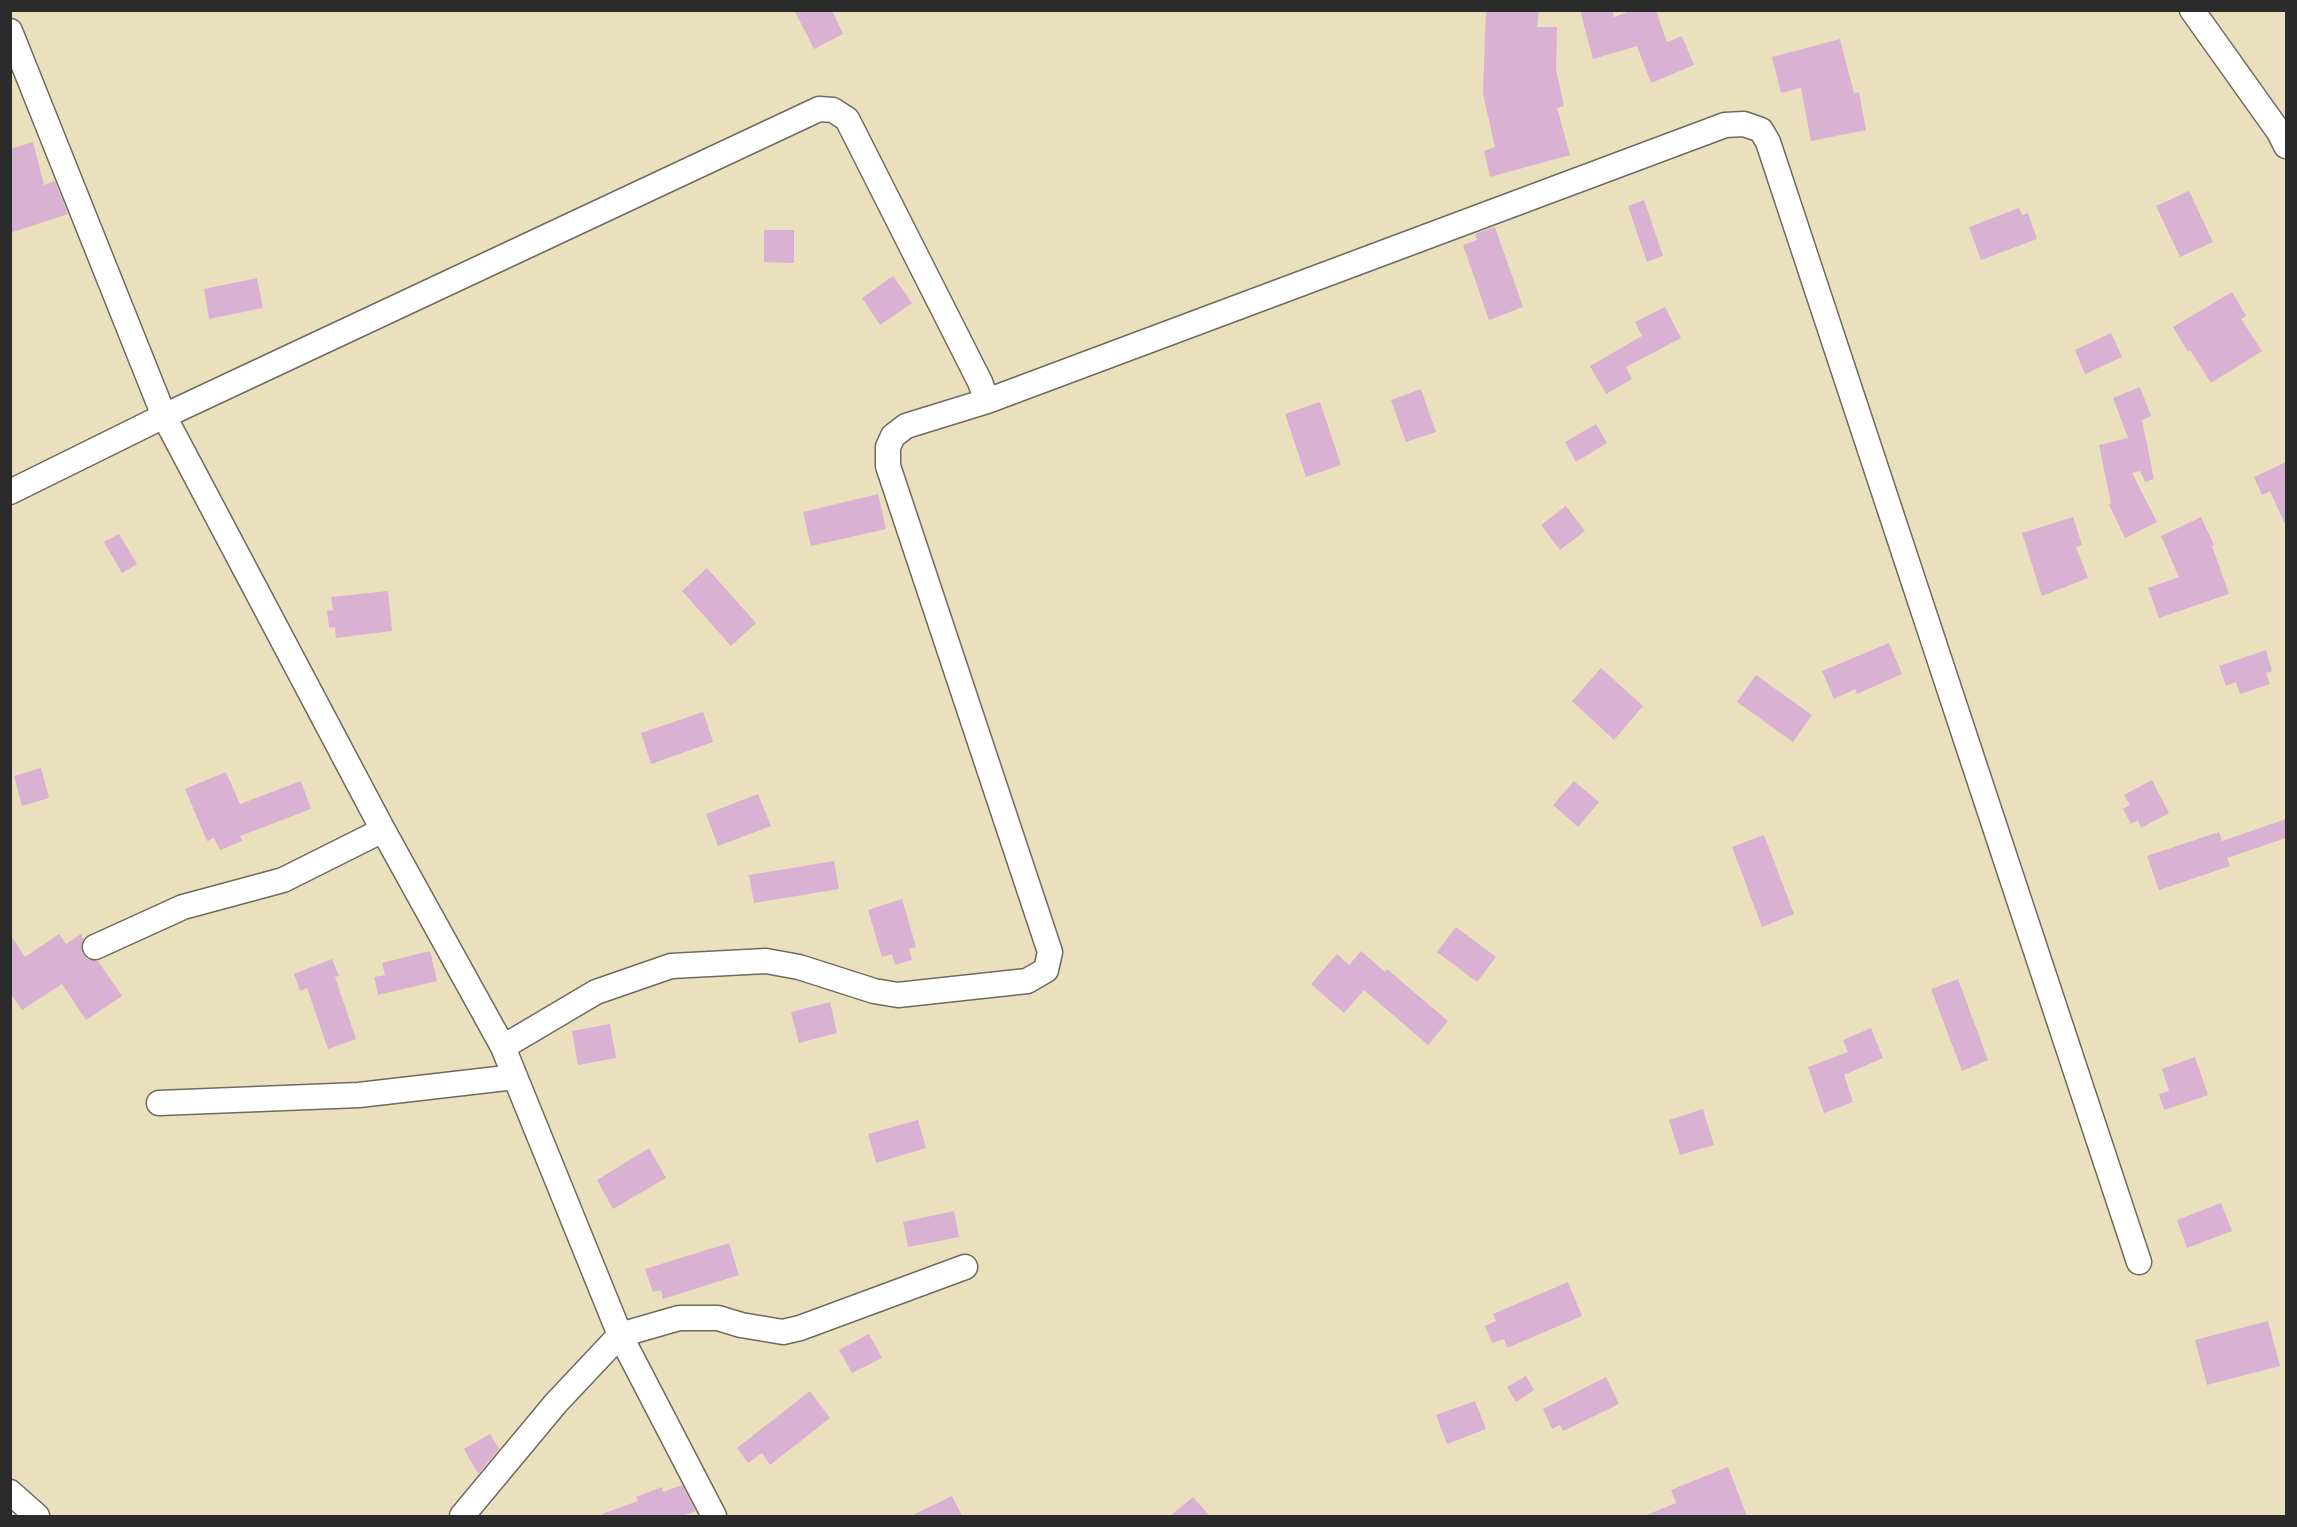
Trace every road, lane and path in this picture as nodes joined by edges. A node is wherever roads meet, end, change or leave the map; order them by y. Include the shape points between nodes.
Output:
1 (2192, 10) edge
2 (10, 31) edge
3 (2286, 146) edge
4 (987, 401) junction
5 (164, 416) junction
6 (10, 492) edge
7 (383, 830) junction
8 (95, 947) dead end
9 (503, 1047) junction
10 (515, 1077) junction
11 (159, 1103) dead end
12 (2139, 1263) dead end
13 (965, 1267) dead end
14 (620, 1335) junction
15 (10, 1492) edge
16 (37, 1516) edge
17 (462, 1516) edge
18 (714, 1516) edge

1 - 3 street
2 - 5 street
4 - 5 street via 847,118 833,110 819,109
4 - 9 street via 906,426 892,436 888,466 1050,952 1046,970 1027,981 898,995 766,961 671,966 596,992
4 - 12 street via 1725,125 1744,124 1761,130
5 - 6 street
5 - 7 street
7 - 8 street via 283,880 183,907
7 - 9 street
9 - 10 street
10 - 11 street via 358,1095
10 - 14 street
13 - 14 street via 783,1332 718,1318 679,1318
14 - 17 street via 556,1403
14 - 18 street
15 - 16 street

